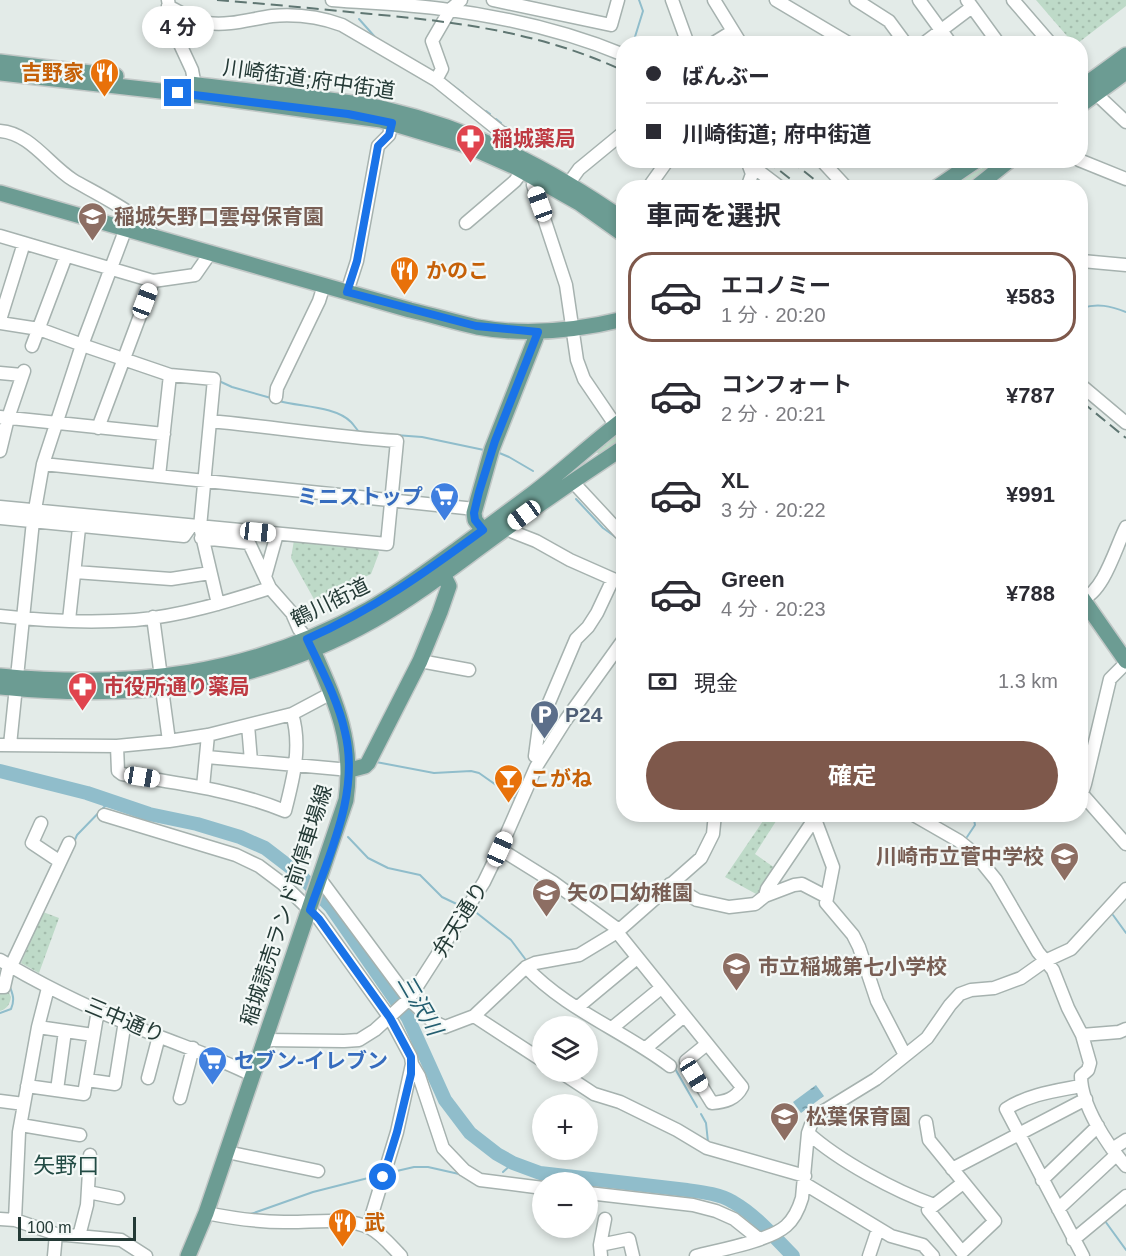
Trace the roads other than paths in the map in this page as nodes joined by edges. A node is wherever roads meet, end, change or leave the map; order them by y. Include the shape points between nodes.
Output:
1 (332, 0) edge
2 (460, 0) edge
3 (493, 0) edge
4 (618, 0) edge
5 (672, 0) edge
6 (714, 0) edge
7 (776, 0) edge
8 (856, 0) edge
9 (919, 0) edge
10 (1013, 0) edge
11 (168, 3) edge
12 (970, 4) edge
13 (450, 10) junction
14 (941, 30) junction
15 (733, 31) junction
16 (685, 36) edge
17 (725, 36) edge
18 (736, 36) edge
19 (837, 36) edge
20 (900, 36) edge
21 (933, 36) edge
22 (945, 36) edge
23 (993, 36) edge
24 (1044, 36) edge
25 (616, 52) edge
26 (1126, 55) edge
27 (0, 62) edge
28 (1126, 72) edge
29 (0, 73) edge
30 (438, 77) junction
31 (1092, 84) edge
32 (196, 90) junction
33 (1126, 122) edge
34 (392, 123) junction
35 (0, 131) edge
36 (616, 139) edge
37 (499, 153) junction
38 (1088, 164) edge
39 (754, 168) edge
40 (829, 168) edge
41 (965, 168) edge
42 (987, 168) edge
43 (990, 168) edge
44 (990, 168) edge
45 (523, 170) junction
46 (952, 177) junction
47 (537, 178) junction
48 (768, 178) junction
49 (1126, 179) edge
50 (754, 180) edge
51 (771, 180) edge
52 (840, 180) edge
53 (948, 180) edge
54 (975, 180) edge
55 (981, 180) edge
56 (569, 183) junction
57 (0, 193) edge
58 (616, 220) edge
59 (616, 222) edge
60 (466, 223) dead end
61 (126, 228) junction
62 (0, 236) edge
63 (153, 236) junction
64 (24, 243) junction
65 (211, 252) junction
66 (66, 256) junction
67 (1088, 262) edge
68 (1126, 265) edge
69 (110, 269) junction
70 (6, 279) edge
71 (153, 281) junction
72 (324, 285) junction
73 (347, 292) junction
74 (0, 321) edge
75 (616, 322) edge
76 (39, 329) junction
77 (573, 330) junction
78 (538, 332) junction
79 (32, 346) dead end
80 (123, 361) junction
81 (0, 373) edge
82 (170, 375) junction
83 (1088, 391) edge
84 (276, 397) dead end
85 (4, 418) edge
86 (616, 418) edge
87 (210, 420) junction
88 (1125, 420) edge
89 (55, 423) junction
90 (616, 426) edge
91 (98, 428) junction
92 (164, 434) junction
93 (595, 443) junction
94 (616, 450) edge
95 (0, 451) edge
96 (616, 452) edge
97 (43, 464) junction
98 (159, 476) junction
99 (205, 481) junction
100 (572, 481) junction
101 (391, 502) junction
102 (475, 509) junction
103 (1, 512) edge
104 (34, 516) junction
105 (79, 520) junction
106 (508, 527) junction
107 (1126, 527) edge
108 (616, 528) edge
109 (198, 530) junction
110 (277, 534) junction
111 (486, 535) junction
112 (75, 572) junction
113 (210, 573) junction
114 (443, 574) junction
115 (268, 582) junction
116 (1088, 596) edge
117 (218, 604) junction
118 (1088, 607) edge
119 (0, 616) edge
120 (22, 618) junction
121 (153, 618) junction
122 (69, 620) junction
123 (310, 644) junction
124 (616, 650) edge
125 (420, 661) junction
126 (1126, 662) edge
127 (469, 670) dead end
128 (0, 676) edge
129 (17, 683) junction
130 (161, 683) junction
131 (0, 687) edge
132 (324, 697) dead end
133 (292, 714) junction
134 (248, 725) junction
135 (208, 735) junction
136 (169, 741) junction
137 (5, 745) edge
138 (117, 746) junction
139 (207, 757) junction
140 (541, 759) junction
141 (250, 761) junction
142 (296, 766) junction
143 (350, 770) junction
144 (1088, 771) edge
145 (203, 787) junction
146 (1088, 800) edge
147 (104, 815) dead end
148 (715, 822) edge
149 (810, 822) edge
150 (816, 822) edge
151 (926, 822) edge
152 (42, 823) dead end
153 (69, 843) dead end
154 (1126, 844) edge
155 (500, 849) junction
156 (59, 861) junction
157 (320, 880) junction
158 (670, 884) junction
159 (1126, 889) edge
160 (765, 896) junction
161 (827, 897) junction
162 (311, 907) junction
163 (618, 931) junction
164 (637, 958) junction
165 (1045, 962) junction
166 (10, 966) edge
167 (526, 967) junction
168 (0, 987) edge
169 (48, 988) junction
170 (662, 988) junction
171 (409, 999) junction
172 (578, 1007) junction
173 (98, 1010) junction
174 (684, 1016) junction
175 (474, 1017) junction
176 (390, 1018) junction
177 (125, 1022) junction
178 (38, 1027) junction
179 (612, 1028) junction
180 (1126, 1029) edge
181 (65, 1031) junction
182 (93, 1035) junction
183 (1082, 1035) junction
184 (159, 1036) junction
185 (265, 1040) junction
186 (707, 1044) junction
187 (193, 1048) junction
188 (646, 1048) junction
189 (532, 1054) edge
190 (905, 1055) junction
191 (412, 1064) junction
192 (670, 1066) dead end
193 (252, 1075) junction
194 (148, 1078) dead end
195 (87, 1080) junction
196 (576, 1082) edge
197 (27, 1086) junction
198 (1081, 1086) junction
199 (57, 1090) junction
200 (180, 1098) dead end
201 (1086, 1099) junction
202 (0, 1101) edge
203 (24, 1104) junction
204 (927, 1122) dead end
205 (21, 1125) junction
206 (1098, 1126) junction
207 (808, 1133) junction
208 (1019, 1135) junction
209 (80, 1136) dead end
210 (1126, 1140) edge
211 (227, 1152) junction
212 (1114, 1152) junction
213 (90, 1155) dead end
214 (1126, 1166) edge
215 (952, 1169) junction
216 (318, 1172) dead end
217 (805, 1180) junction
218 (1042, 1180) junction
219 (963, 1183) junction
220 (532, 1187) edge
221 (88, 1192) junction
222 (598, 1195) edge
223 (1126, 1196) edge
224 (118, 1198) dead end
225 (934, 1205) junction
226 (1058, 1209) junction
227 (206, 1214) junction
228 (0, 1219) edge
229 (604, 1219) dead end
230 (15, 1220) junction
231 (368, 1227) junction
232 (878, 1228) junction
233 (56, 1233) junction
234 (79, 1236) junction
235 (761, 1238) junction
236 (1073, 1240) junction
237 (600, 1250) edge
238 (54, 1256) edge
239 (147, 1256) edge
240 (188, 1256) edge
241 (401, 1256) edge
242 (633, 1256) edge
243 (696, 1256) edge
244 (869, 1256) edge
245 (933, 1256) edge
246 (1083, 1256) edge

1 - 13 street
2 - 13 street
3 - 4 street via 611,25
5 - 16 street
6 - 15 street
7 - 19 street
8 - 20 street via 889,21
9 - 14 street
10 - 24 street
11 - 30 street via 205,23 229,24 290,15 328,20
11 - 32 street via 173,29 188,59
12 - 14 street
12 - 23 street
13 - 25 street via 538,26
13 - 30 street via 432,41 442,69
14 - 21 street
14 - 22 street
15 - 17 street
15 - 18 street
26 - 31 main road
27 - 32 main road, 川崎街道;府中街道
28 - 31 main road
29 - 32 main road
30 - 37 street via 502,133 504,140
31 - 33 street
32 - 34 main road
32 - 37 main road, 川崎街道;府中街道 via 384,109 443,125
34 - 37 main road
34 - 73 street via 389,135 378,146 357,261
35 - 63 street via 39,150 56,168 131,214
36 - 56 street via 579,169
37 - 45 main road
37 - 56 main road, 川崎街道;府中街道
38 - 49 street
39 - 48 street
40 - 52 street
41 - 46 main road
42 - 46 main road
43 - 54 main road
44 - 55 main road
45 - 47 main road
45 - 60 street via 515,182
46 - 53 main road
47 - 59 main road
47 - 77 street via 533,185 563,274
48 - 50 street
48 - 51 street
56 - 58 main road, 川崎街道;府中街道
57 - 61 main road
61 - 63 main road
61 - 69 street
62 - 64 street
63 - 65 main road
64 - 66 street
64 - 70 street
65 - 71 street via 195,274
65 - 72 main road
66 - 69 street
66 - 76 street
67 - 68 street
69 - 71 street
69 - 89 street
70 - 74 street
71 - 80 street
72 - 73 main road
72 - 84 street
73 - 78 main road via 476,326
74 - 76 street
75 - 77 main road
76 - 79 street
76 - 80 street
77 - 78 main road
77 - 86 street via 584,379
78 - 102 main road via 495,441
80 - 82 street
80 - 91 street
81 - 85 street via 23,373
82 - 87 street via 214,379
82 - 92 street
83 - 88 street
85 - 89 street
85 - 95 street
87 - 99 street
87 - 101 street via 397,441
89 - 91 street
89 - 97 street
90 - 93 main road, 鶴川街道
91 - 92 street
92 - 98 street
93 - 94 main road via 592,451 598,458
93 - 111 main road, 鶴川街道
96 - 100 main road, 鶴川街道
97 - 98 street
97 - 104 street
98 - 99 street
99 - 101 street
99 - 109 street
100 - 106 main road, 鶴川街道
100 - 108 street
101 - 102 street
101 - 110 street via 387,544
102 - 111 main road via 475,520
103 - 104 street
104 - 105 street
104 - 120 street
105 - 109 street
105 - 112 street
106 - 111 main road, 鶴川街道
106 - 140 street via 614,579 597,613 576,639 539,726 535,756
107 - 116 street via 1117,550
109 - 110 street
109 - 113 street
109 - 115 street via 249,543
110 - 115 street
111 - 114 main road, 鶴川街道
111 - 123 main road, 鶴川街道
112 - 113 street via 171,579
112 - 122 street
113 - 117 street
114 - 123 main road, 鶴川街道 via 375,620
114 - 125 main road, 稲城読売ランド前停車場線 via 448,592
115 - 117 street
115 - 123 street via 303,619
117 - 121 street
118 - 126 main road
119 - 120 street
120 - 122 street
120 - 129 street
121 - 122 street
121 - 130 street
123 - 130 main road, 鶴川街道 via 225,678
123 - 143 main road, 稲城読売ランド前停車場線 via 340,715
124 - 140 street, 弁天通り
125 - 127 street
125 - 143 main road, 稲城読売ランド前停車場線 via 368,763
126 - 144 street via 1110,679
128 - 129 main road, 鶴川街道
129 - 130 main road, 鶴川街道 via 102,693
129 - 131 main road, 鶴川街道
129 - 137 street
130 - 136 street
132 - 133 street
133 - 134 street
133 - 142 street
134 - 135 street
134 - 141 street
135 - 136 street
135 - 139 street
136 - 138 street
137 - 138 street
138 - 145 street via 118,771 122,774
139 - 141 street
139 - 145 street
140 - 155 street, 弁天通り
141 - 142 street
142 - 143 street
142 - 145 street via 285,812 263,802
143 - 157 main road, 稲城読売ランド前停車場線 via 344,809
146 - 154 street
147 - 162 street via 236,855 259,866
148 - 158 street via 703,854
149 - 160 street
150 - 161 street via 833,867
151 - 165 street via 975,854 996,880
152 - 156 street via 32,843
153 - 156 street
155 - 163 street via 553,882
155 - 171 street, 弁天通り via 467,910
156 - 166 street
157 - 162 main road, 稲城読売ランド前停車場線
157 - 171 street
158 - 160 street via 697,900 729,907 755,904
158 - 163 street
159 - 165 street via 1071,949
160 - 161 street via 802,884
161 - 190 street via 826,903 859,947 877,1001
162 - 176 street
162 - 185 main road, 稲城読売ランド前停車場線
163 - 164 street
163 - 167 street via 579,955
164 - 170 street
164 - 172 street
165 - 183 street via 1053,970
165 - 190 street via 1021,978 960,994 927,1038
166 - 168 street via 4,987
166 - 169 street, 三中通り
167 - 172 street
167 - 175 street
169 - 173 street, 三中通り
169 - 178 street
170 - 174 street
170 - 179 street
171 - 175 street via 445,1027
171 - 176 street, 弁天通り
172 - 179 street
173 - 177 street, 三中通り
173 - 182 street
174 - 186 street
174 - 188 street
175 - 189 street
176 - 185 street, 弁天通り via 359,1040
176 - 191 street
177 - 184 street, 三中通り
177 - 195 street via 115,1084
178 - 181 street
178 - 197 street
179 - 188 street
180 - 183 street
181 - 182 street
181 - 199 street
182 - 195 street
183 - 198 street via 1090,1063 1081,1076
184 - 187 street, 三中通り
184 - 194 street
185 - 193 main road, 稲城読売ランド前停車場線
186 - 186 street via 686,1061 712,1103 726,1101 742,1087
187 - 193 street, 三中通り
187 - 200 street
188 - 192 street
190 - 207 street via 876,1079 819,1114
191 - 220 street via 443,1148 464,1170 480,1180
191 - 231 street via 397,1132
193 - 211 main road, 稲城読売ランド前停車場線
195 - 199 street via 84,1094
196 - 217 street via 707,1148
197 - 199 street
197 - 203 street
198 - 201 street
198 - 208 street via 1035,1095 1006,1109
201 - 206 street
201 - 208 street
202 - 203 street
203 - 205 street
204 - 215 street via 929,1140
205 - 209 street
205 - 230 street
206 - 212 street
206 - 218 street
207 - 217 street
207 - 225 street via 833,1153 899,1191
208 - 215 street
208 - 218 street
210 - 212 street
211 - 216 street
211 - 227 main road, 稲城読売ランド前停車場線
212 - 214 street
212 - 226 street
213 - 221 street
215 - 219 street
217 - 232 street
217 - 235 street via 800,1206 787,1225
218 - 226 street
219 - 225 street
219 - 225 street via 995,1221 962,1252 928,1210
221 - 224 street
221 - 234 street
222 - 235 street via 716,1211
223 - 236 street
226 - 236 street
227 - 231 street via 274,1222 345,1222
227 - 240 main road, 稲城読売ランド前停車場線
228 - 230 street
229 - 237 street
230 - 233 street
231 - 241 street
232 - 244 street
232 - 245 street via 923,1245
233 - 234 street
233 - 238 street
234 - 239 street via 121,1240
235 - 243 street
236 - 246 street
237 - 242 street via 629,1239

